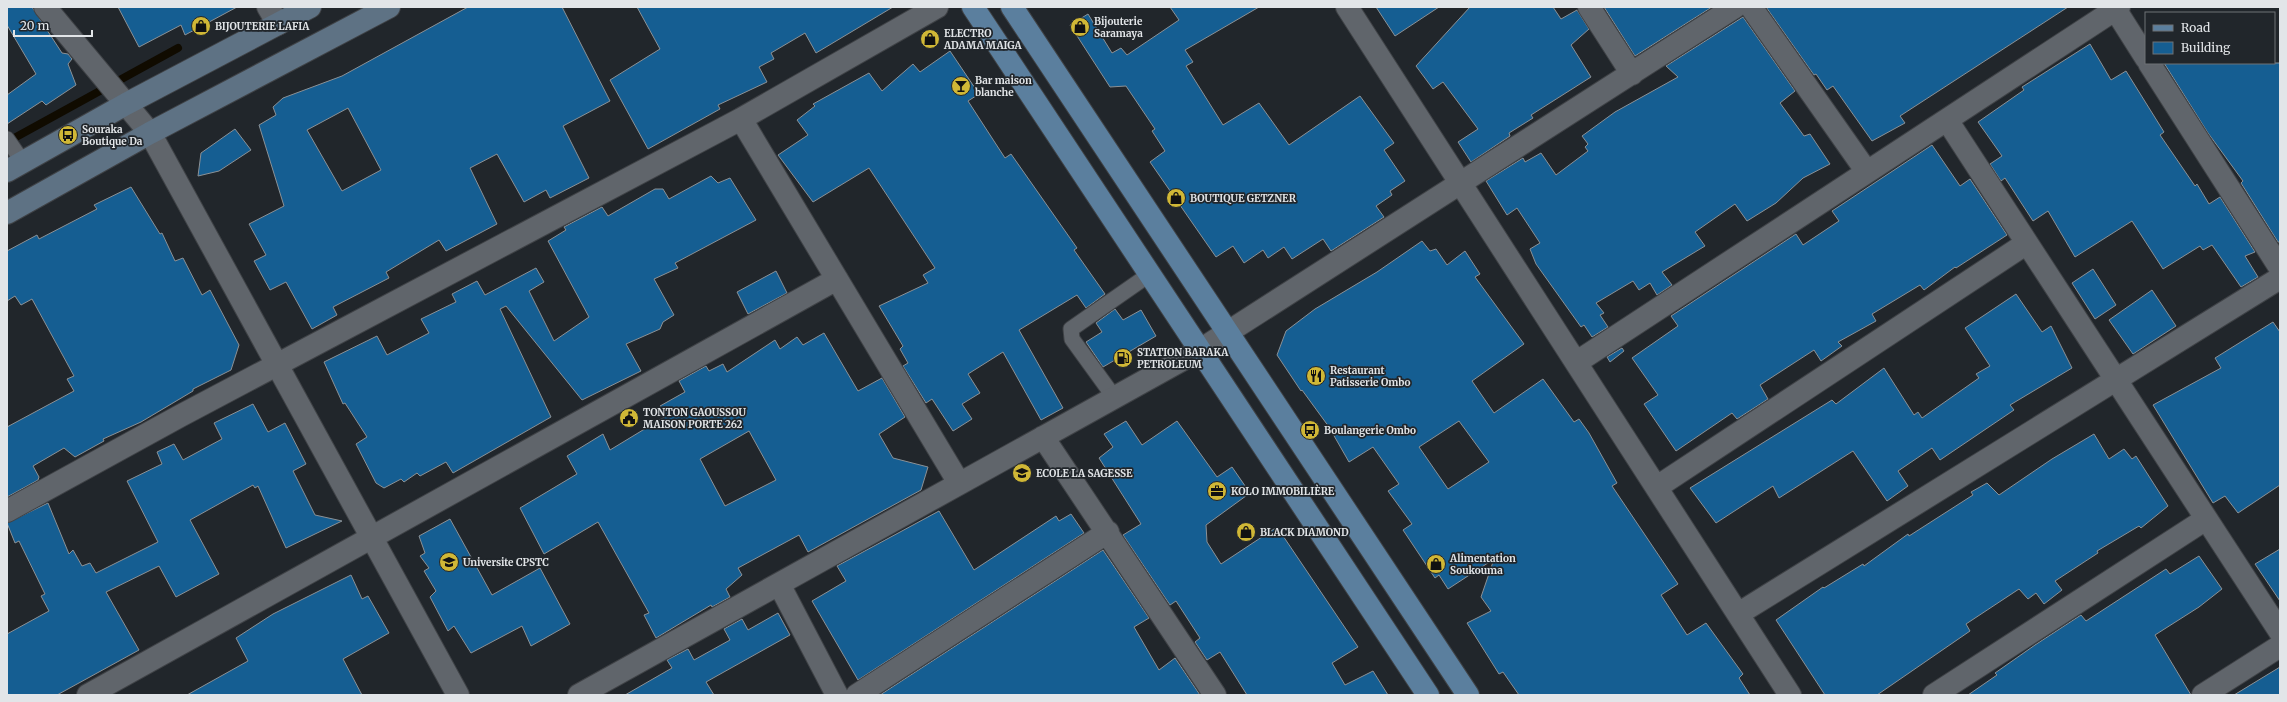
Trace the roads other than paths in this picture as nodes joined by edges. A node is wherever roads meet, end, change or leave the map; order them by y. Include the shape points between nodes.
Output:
1 (45, 7) edge
2 (310, 7) edge
3 (389, 7) edge
4 (936, 7) edge
5 (973, 7) edge
6 (1012, 7) edge
7 (1346, 7) edge
8 (1589, 7) edge
9 (1735, 7) edge
10 (1752, 7) edge
11 (2117, 8) edge
12 (273, 16) edge
13 (2145, 56) edge
14 (2150, 64) edge
15 (1632, 74) junction
16 (126, 104) junction
17 (741, 119) junction
18 (1947, 120) junction
19 (150, 133) junction
20 (7, 139) edge
21 (15, 166) edge
22 (1867, 172) junction
23 (1461, 182) junction
24 (7, 212) edge
25 (2027, 243) junction
26 (2280, 268) edge
27 (1150, 274) junction
28 (2280, 278) edge
29 (836, 279) junction
30 (1228, 332) junction
31 (1200, 350) junction
32 (1577, 362) junction
33 (276, 365) junction
34 (2117, 381) junction
35 (1114, 397) junction
36 (1043, 437) junction
37 (959, 483) junction
38 (1657, 487) junction
39 (7, 511) edge
40 (2206, 519) junction
41 (1108, 532) junction
42 (371, 537) junction
43 (779, 584) junction
44 (1738, 614) junction
45 (2280, 632) edge
46 (2280, 646) edge
47 (88, 695) edge
48 (458, 695) edge
49 (579, 695) edge
50 (838, 695) edge
51 (857, 695) edge
52 (1215, 695) edge
53 (1428, 695) edge
54 (1468, 695) edge
55 (1790, 695) edge
56 (1934, 695) edge
57 (2203, 695) edge

1 - 16 street
2 - 12 main road
3 - 19 main road
4 - 17 street
5 - 27 main road
6 - 30 main road
7 - 23 street
8 - 15 street
9 - 15 street
10 - 22 street
11 - 13 street
11 - 18 street
12 - 16 main road
14 - 26 street
15 - 23 street
16 - 19 street
16 - 21 main road
17 - 29 street
17 - 33 street
18 - 22 street
18 - 25 street
19 - 24 main road
19 - 33 street
20 - 21 lane
22 - 32 street
23 - 30 street
23 - 32 street
25 - 34 street
25 - 38 street
27 - 31 main road
27 - 35 lane via 1071,329 1072,339
28 - 34 street
29 - 37 street
29 - 42 street
30 - 31 street
30 - 54 main road
31 - 35 street
31 - 53 main road
32 - 38 street
33 - 39 street
33 - 42 street
34 - 40 street
34 - 44 street
35 - 36 street
36 - 37 street
36 - 41 street
37 - 43 street
38 - 44 street
40 - 45 street
40 - 56 street
41 - 51 street
41 - 52 street
42 - 47 street
42 - 48 street
43 - 49 street
43 - 50 street
44 - 55 street
46 - 57 street

